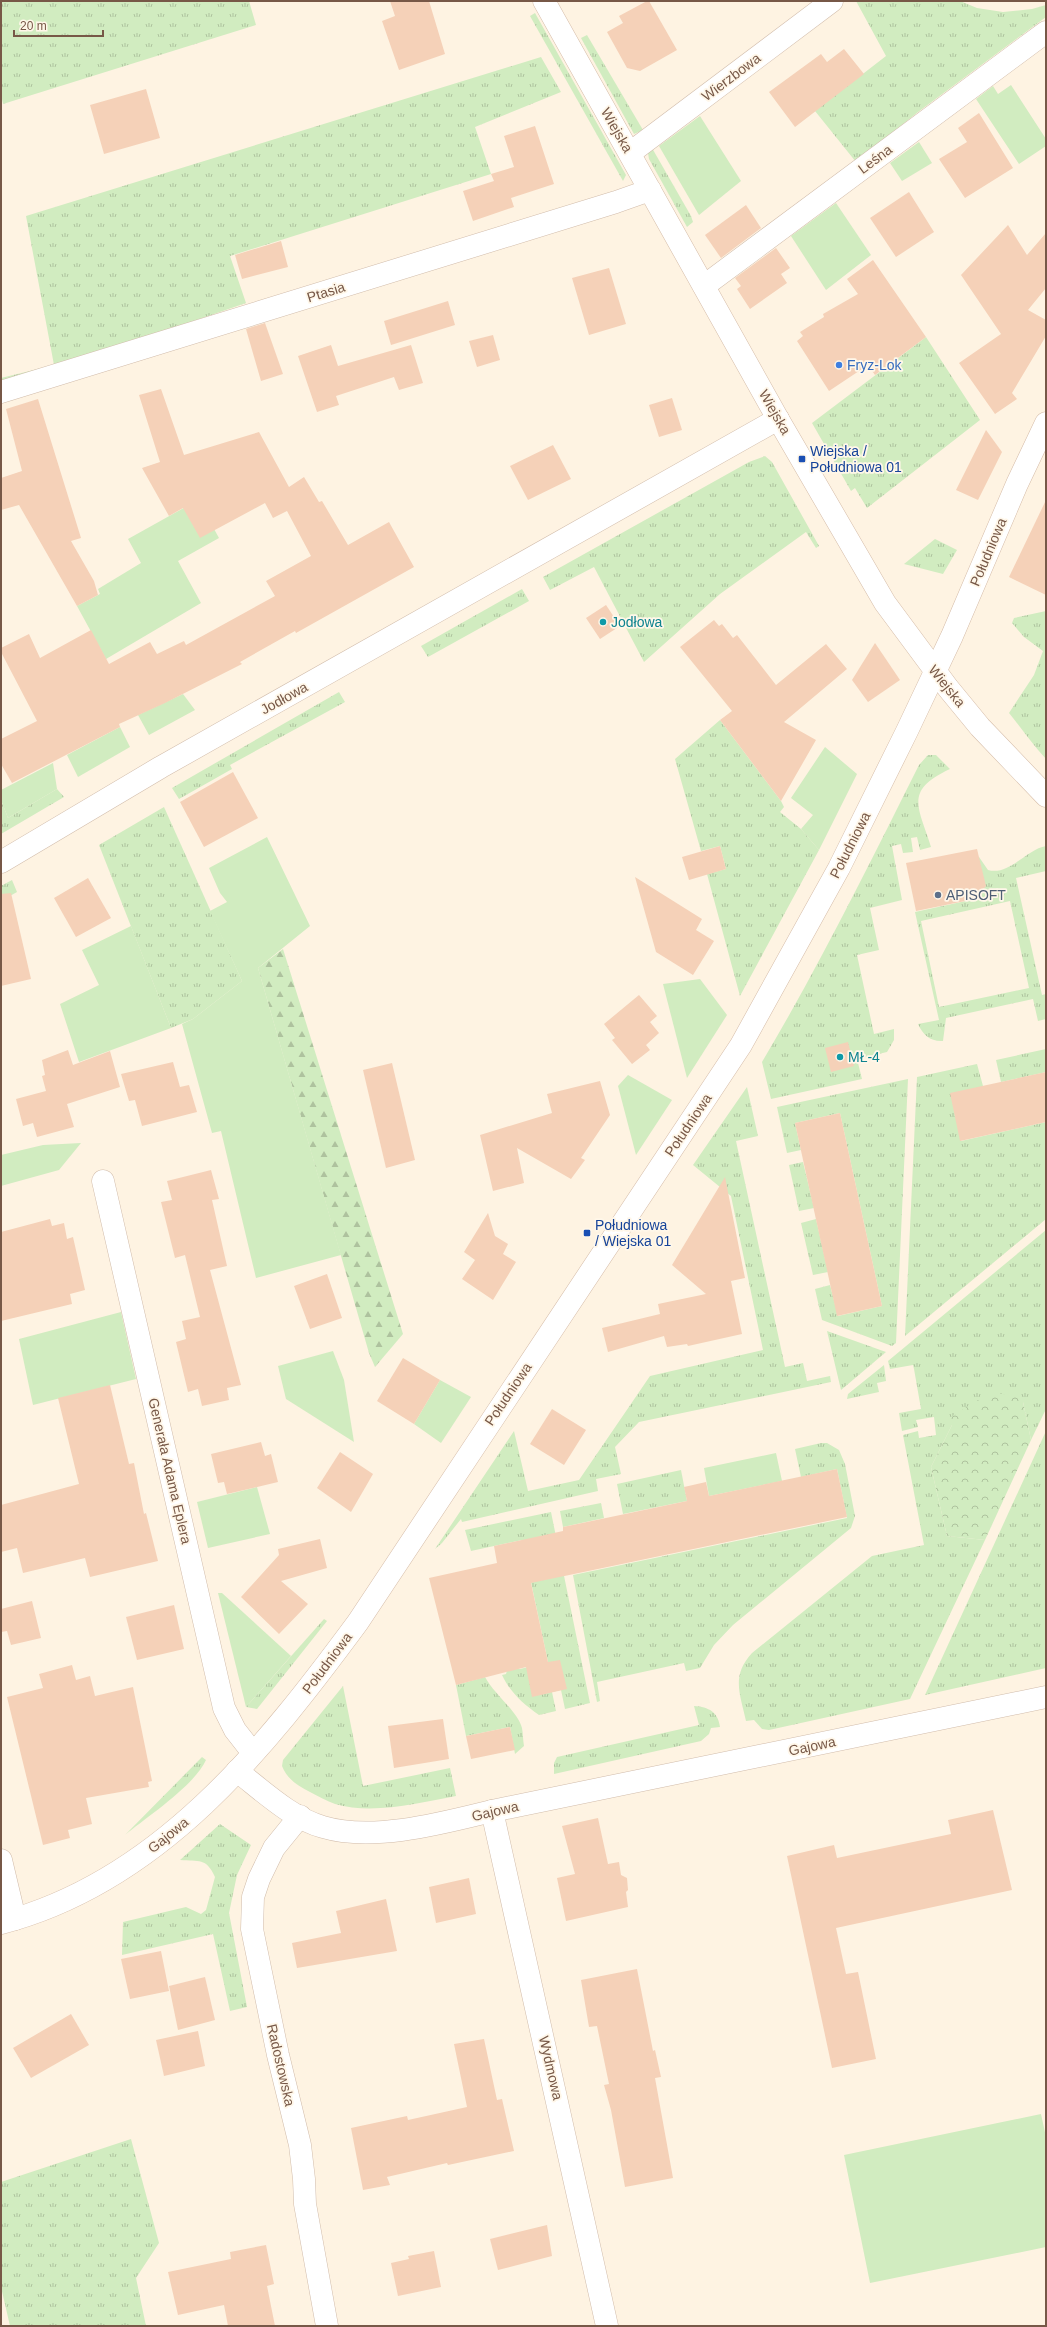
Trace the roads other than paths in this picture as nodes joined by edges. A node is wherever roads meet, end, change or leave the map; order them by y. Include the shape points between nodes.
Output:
1 (544, 1) edge
2 (832, 1) edge
3 (1046, 32) edge
4 (630, 153) junction
5 (650, 190) junction
6 (704, 286) junction
7 (1, 392) edge
8 (778, 419) junction
9 (1046, 424) edge
10 (935, 672) junction
11 (1046, 796) edge
12 (1, 862) edge
13 (103, 1181) dead end
14 (1046, 1697) edge
15 (253, 1753) junction
16 (237, 1771) junction
17 (492, 1811) junction
18 (300, 1816) junction
19 (1, 1860) edge
20 (8, 1921) edge
21 (327, 2326) edge
22 (607, 2326) edge

1 - 4 street, Wiejska
2 - 4 street, Wierzbowa
3 - 6 street, Leśna
4 - 5 street, Wiejska
5 - 6 street, Wiejska
5 - 7 street, Ptasia via 593,210
6 - 8 street, Wiejska
8 - 10 street, Wiejska via 885,603
8 - 12 street, Jodłowa via 161,767
9 - 10 street, Południowa
10 - 11 street, Wiejska via 980,727
10 - 15 street, Południowa via 839,868 736,1053 358,1622 305,1694
13 - 15 street, Generała Adama Eplera via 224,1708 235,1730
14 - 17 street, Gajowa
15 - 16 street, Południowa
16 - 18 street, Gajowa via 272,1799
16 - 20 street, Gajowa via 185,1822 135,1862 80,1894
17 - 18 street, Gajowa via 439,1824 400,1830 348,1832 322,1827
17 - 22 street, Wydmowa
18 - 21 street, Radostowska via 274,1848 259,1879 253,1897 252,1929 300,2145 305,2204
19 - 20 street

